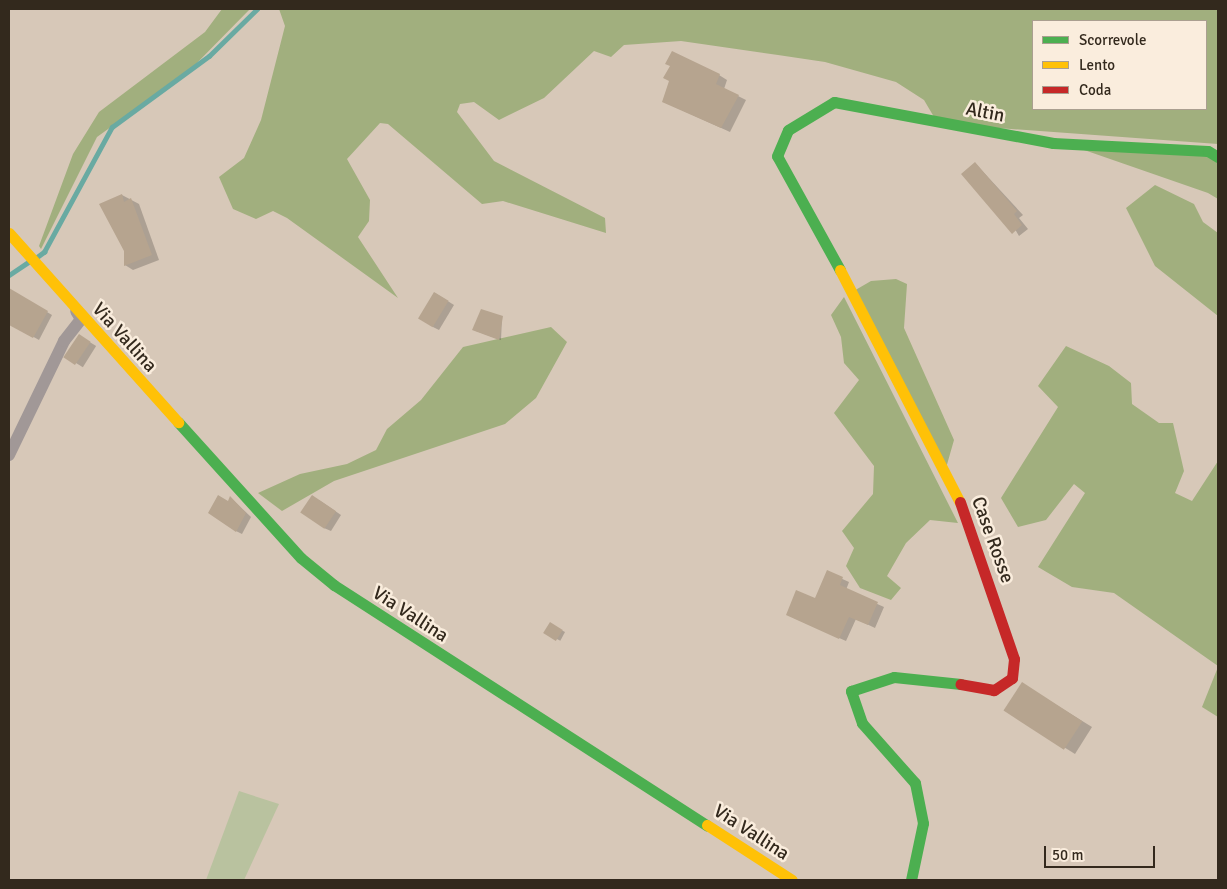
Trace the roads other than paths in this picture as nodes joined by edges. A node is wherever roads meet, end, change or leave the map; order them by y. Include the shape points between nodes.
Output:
1 (834, 102) joint
2 (1218, 157) edge
3 (9, 233) edge
4 (71, 305) junction
5 (9, 455) edge
6 (792, 880) edge
7 (911, 880) edge

1 - 2 street, Altin via 1053,143 1208,151
1 - 7 street, Case Rosse via 788,130 777,156 872,328 961,504 1014,659 1012,678 994,690 936,679 894,677 852,691 862,723 915,783 923,823
3 - 4 street, Via Vallina
4 - 5 street via 81,319 64,341
4 - 6 street, Via Vallina via 301,558 334,586

